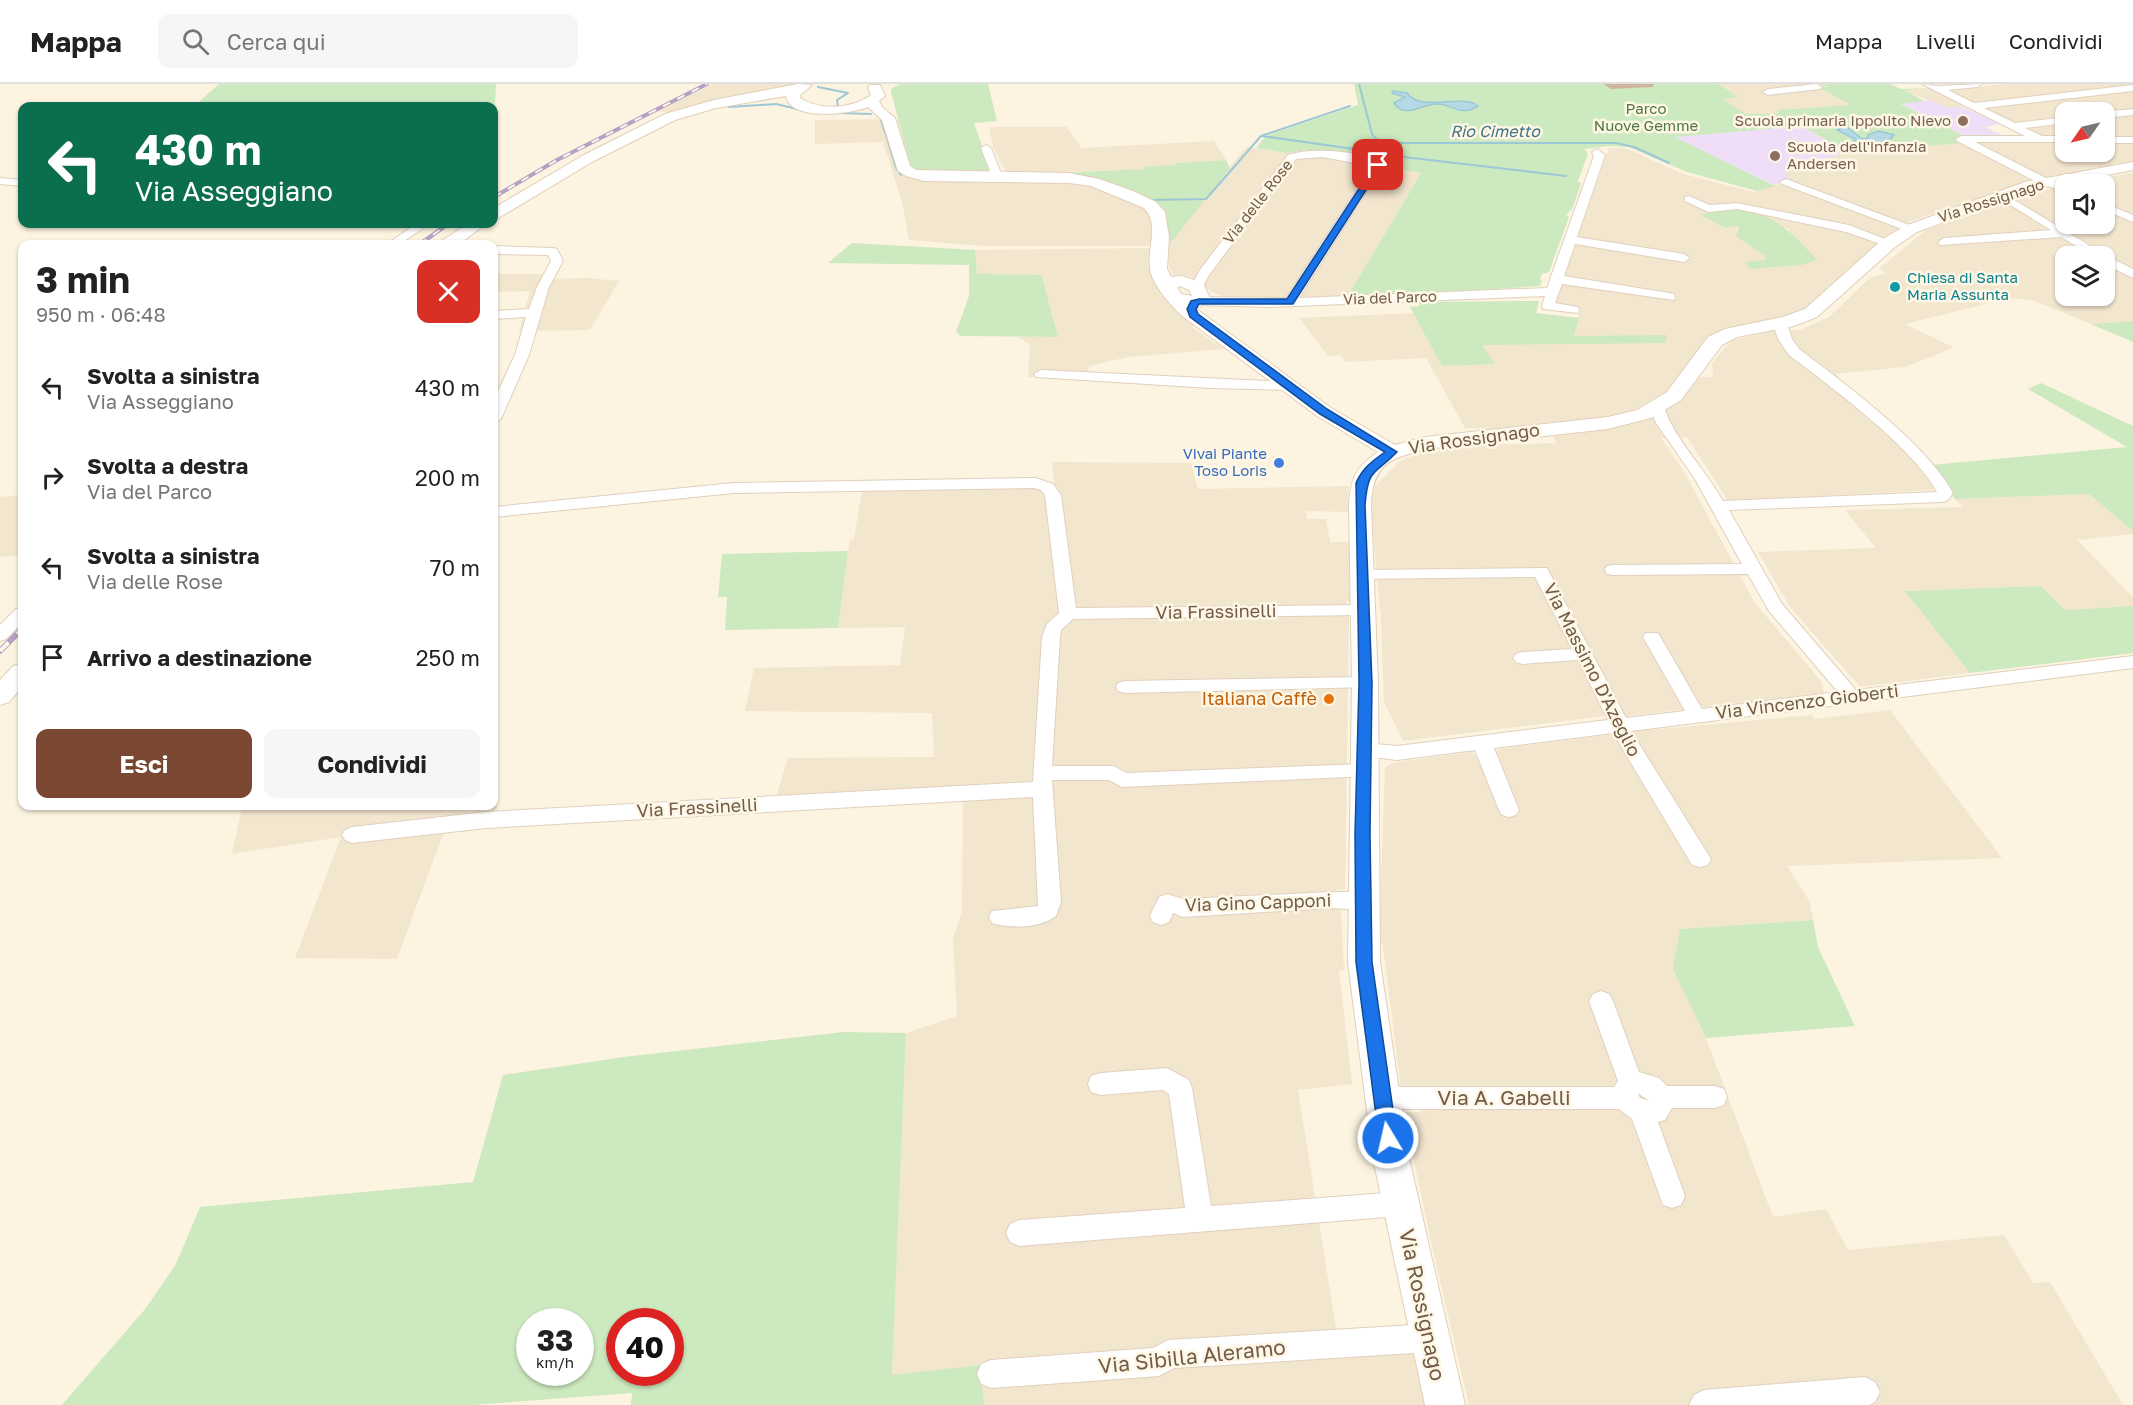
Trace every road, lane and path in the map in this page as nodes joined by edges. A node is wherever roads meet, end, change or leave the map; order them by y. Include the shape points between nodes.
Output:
1 (1812, 84) edge
2 (1977, 84) edge
3 (1931, 86) edge
4 (2133, 88) edge
5 (800, 90) edge
6 (876, 90) edge
7 (1768, 92) dead end
8 (1972, 106) junction
9 (850, 108) junction
10 (2133, 112) edge
11 (883, 114) junction
12 (2115, 114) edge
13 (2055, 121) edge
14 (2013, 126) junction
15 (2040, 139) junction
16 (2055, 139) edge
17 (2115, 140) edge
18 (2133, 140) edge
19 (986, 148) dead end
20 (1597, 152) dead end
21 (2133, 166) edge
22 (997, 176) junction
23 (0, 181) edge
24 (1786, 182) dead end
25 (18, 183) edge
26 (2053, 184) edge
27 (2001, 195) junction
28 (1689, 199) dead end
29 (2115, 211) edge
30 (498, 212) edge
31 (2133, 219) edge
32 (417, 228) edge
33 (472, 228) edge
34 (1911, 229) junction
35 (2055, 229) edge
36 (2055, 234) edge
37 (2064, 234) edge
38 (399, 240) edge
39 (455, 240) edge
40 (1572, 240) junction
41 (1944, 242) dead end
42 (1889, 243) junction
43 (2084, 246) edge
44 (498, 250) edge
45 (1684, 258) dead end
46 (2115, 265) edge
47 (2133, 274) edge
48 (1557, 279) junction
49 (1189, 292) junction
50 (1551, 292) junction
51 (1669, 297) dead end
52 (1290, 302) junction
53 (1573, 310) dead end
54 (534, 313) junction
55 (498, 315) edge
56 (1780, 323) junction
57 (1041, 374) dead end
58 (1287, 386) junction
59 (498, 406) edge
60 (1657, 408) junction
61 (1631, 418) junction
62 (1669, 430) junction
63 (1392, 452) junction
64 (1719, 506) junction
65 (498, 512) edge
66 (1752, 569) junction
67 (1613, 570) dead end
68 (1362, 575) junction
69 (1363, 610) junction
70 (1068, 614) junction
71 (18, 618) edge
72 (0, 635) edge
73 (1652, 637) dead end
74 (1584, 654) junction
75 (1522, 658) dead end
76 (2133, 662) edge
77 (18, 676) edge
78 (1365, 683) junction
79 (1125, 687) dead end
80 (0, 696) edge
81 (1852, 697) junction
82 (1697, 716) junction
83 (1621, 726) junction
84 (1482, 742) junction
85 (1364, 760) junction
86 (1042, 781) junction
87 (1509, 810) dead end
88 (352, 835) dead end
89 (1700, 859) dead end
90 (1363, 901) junction
91 (1161, 916) dead end
92 (1000, 917) dead end
93 (1601, 1001) dead end
94 (1100, 1084) dead end
95 (1715, 1097) dead end
96 (1382, 1098) junction
97 (1640, 1098) junction
98 (1672, 1196) dead end
99 (1400, 1204) junction
100 (1200, 1218) junction
101 (1019, 1233) dead end
102 (1430, 1338) junction
103 (991, 1374) dead end
104 (1866, 1392) dead end
105 (1445, 1405) edge
106 (1704, 1405) edge

1 - 7 street via 1817,87
2 - 3 street
3 - 8 street
4 - 8 street
5 - 9 street via 825,110
5 - 30 street via 704,106 670,117 587,159
6 - 9 street
6 - 11 street via 876,109
8 - 14 street
9 - 11 street
10 - 12 street
11 - 22 street via 888,118 905,171 924,176
13 - 14 street
14 - 15 street
15 - 16 street
15 - 26 street via 1961,140
17 - 18 street
19 - 22 street
20 - 40 street via 1600,155
21 - 26 street, Via Rossignago
22 - 49 street via 1084,180 1143,201 1157,212 1161,237 1158,269
23 - 25 street
24 - 34 street
26 - 27 street, Via Rossignago
27 - 34 street, Via Rossignago
27 - 35 street
28 - 42 street via 1708,209 1737,206 1849,229
29 - 31 street
32 - 38 street
33 - 39 street
34 - 42 street, Via Rossignago
36 - 41 street
37 - 43 street
40 - 45 street
40 - 48 street
42 - 56 street, Via Rossignago via 1820,307 1805,317
44 - 54 street via 539,250 556,256
46 - 47 street
48 - 50 street
48 - 51 street
49 - 52 street, Via del Parco via 1230,303
49 - 52 street, Via delle Rose via 1293,157 1309,153 1378,165
49 - 58 street
50 - 52 street, Via del Parco
50 - 53 street via 1548,306
54 - 55 street
54 - 59 street via 522,355
56 - 60 street, Via Rossignago via 1732,333 1715,341 1674,396
56 - 64 street via 1794,352 1873,415 1938,479 1945,493 1942,497
57 - 58 street
58 - 63 street
60 - 61 street, Via Rossignago
60 - 62 street
61 - 62 street
61 - 63 street, Via Rossignago via 1434,442
62 - 64 street
63 - 68 street, Via Rossignago via 1365,474 1361,483
64 - 66 street
65 - 70 street via 734,488 1036,483 1047,487 1053,495
66 - 67 street
66 - 81 street via 1775,606
68 - 69 street, Via Rossignago
68 - 74 street, Via Massimo D'Azeglio via 1541,572
69 - 70 street, Via Frassinelli
69 - 78 street, Via Rossignago
70 - 86 street via 1053,628 1051,637
71 - 72 street
73 - 82 street
74 - 75 street
74 - 83 street, Via Massimo D'Azeglio
76 - 81 street, Via Vincenzo Gioberti
77 - 80 street
78 - 79 street
78 - 85 street, Via Rossignago
81 - 82 street, Via Vincenzo Gioberti
82 - 83 street, Via Vincenzo Gioberti
83 - 84 street, Via Vincenzo Gioberti
83 - 89 street, Via Massimo D'Azeglio
84 - 85 street, Via Vincenzo Gioberti
84 - 87 street
85 - 86 street via 1122,780 1114,773
85 - 90 street, Via Rossignago
86 - 88 street, Via Frassinelli via 408,826
86 - 92 street via 1048,910 1042,915
90 - 91 street, Via Gino Capponi via 1184,908 1167,903
90 - 96 street, Via Rossignago via 1364,962
93 - 97 street
94 - 100 street via 1167,1079 1180,1088
95 - 97 street, Via A. Gabelli
96 - 97 street, Via A. Gabelli
96 - 99 street, Via Rossignago
97 - 98 street
99 - 100 street, Via Rossignago
99 - 102 street, Via Rossignago
100 - 101 street, Via Rossignago
102 - 103 street, Via Sibilla Aleramo via 1168,1354 1159,1362
102 - 105 street, Via Rossignago
104 - 106 street

